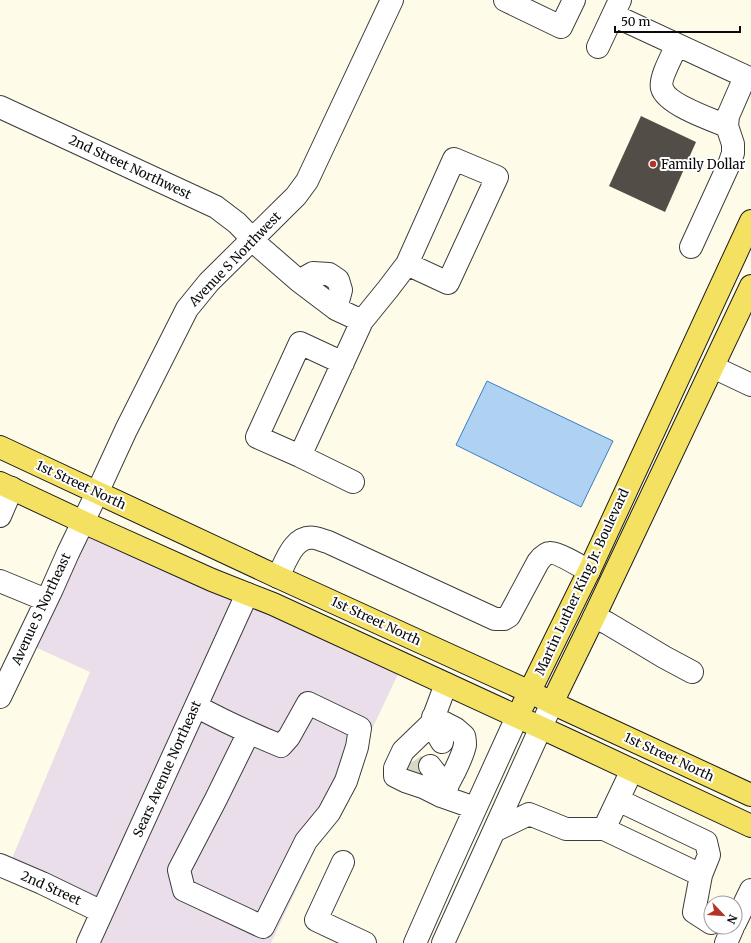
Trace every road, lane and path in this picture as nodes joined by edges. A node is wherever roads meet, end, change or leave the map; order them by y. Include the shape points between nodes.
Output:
1 (392, 0) edge
2 (505, 0) edge
3 (574, 0) edge
4 (616, 8) edge
5 (677, 45) junction
6 (598, 47) dead end
7 (748, 78) edge
8 (0, 107) edge
9 (727, 126) junction
10 (751, 221) edge
11 (253, 239) junction
12 (691, 247) dead end
13 (407, 264) junction
14 (751, 286) edge
15 (362, 322) junction
16 (343, 363) junction
17 (713, 367) junction
18 (751, 385) edge
19 (0, 447) edge
20 (300, 456) junction
21 (353, 482) dead end
22 (6, 485) edge
23 (97, 493) junction
24 (0, 516) edge
25 (83, 522) junction
26 (589, 571) junction
27 (278, 577) junction
28 (0, 581) edge
29 (247, 594) junction
30 (46, 600) junction
31 (594, 617) junction
32 (692, 672) dead end
33 (446, 684) junction
34 (530, 692) junction
35 (0, 697) edge
36 (552, 703) junction
37 (196, 706) junction
38 (517, 717) junction
39 (541, 727) junction
40 (249, 732) junction
41 (447, 740) junction
42 (416, 758) junction
43 (632, 770) junction
44 (444, 792) junction
45 (751, 795) edge
46 (618, 800) junction
47 (475, 808) junction
48 (751, 826) edge
49 (604, 829) junction
50 (494, 831) junction
51 (343, 862) dead end
52 (0, 866) edge
53 (701, 876) junction
54 (751, 890) edge
55 (743, 904) edge
56 (102, 912) junction
57 (703, 918) edge
58 (88, 943) edge
59 (365, 943) edge
60 (415, 943) edge
61 (443, 943) edge

1 - 11 street, Avenue S Northwest via 307,181 296,196
2 - 3 street via 561,27
4 - 5 street
4 - 6 street
5 - 7 street
5 - 9 street via 662,77 661,88 674,102
7 - 9 street via 728,116
8 - 11 street, 2nd Street Northwest via 216,207
9 - 12 street via 733,144 730,162
10 - 26 main road, Martin Luther King Jr. Boulevard
11 - 15 street, 2nd Street Northwest via 299,281 313,273 329,274 338,280 341,290 336,309
11 - 23 street, Avenue S Northwest via 209,282 187,309 129,423
13 - 13 street via 454,159 497,176 448,284
13 - 15 street
14 - 17 main road, Martin Luther King Jr. Boulevard
15 - 16 street
16 - 20 street
16 - 20 street via 300,343 257,437
17 - 18 street
17 - 31 main road, Martin Luther King Jr. Boulevard
19 - 23 main road, 1st Street North
20 - 21 street
22 - 24 street
22 - 25 main road, 1st Street North
23 - 25 street, Avenue S Northwest
23 - 27 main road, 1st Street North
25 - 29 main road, 1st Street North
25 - 30 street, Avenue S Northeast
26 - 27 street via 557,554 544,555 509,616 504,620 495,619 328,542 314,538 304,539 293,547
26 - 34 main road, Martin Luther King Jr. Boulevard
27 - 34 main road, 1st Street North
28 - 30 street
29 - 33 main road, 1st Street North
29 - 37 street, Sears Avenue Northeast
30 - 35 street, Avenue S Northeast
31 - 32 street
31 - 36 main road, Martin Luther King Jr. Boulevard
33 - 38 main road, 1st Street North
33 - 41 street
34 - 36 main road, 1st Street North
34 - 38 main road, Martin Luther King Jr. Boulevard
36 - 39 street, Martin Luther King Jr. Boulevard
36 - 45 main road, 1st Street North
37 - 40 street
37 - 56 street, Sears Avenue Northeast
38 - 39 main road, 1st Street North
38 - 47 street, Martin Luther King Jr. Boulevard
39 - 43 main road, 1st Street North
39 - 50 street, Martin Luther King Jr. Boulevard
40 - 40 street via 281,746 308,703 360,728 346,781 329,813 306,841 263,927 184,890 179,870
41 - 42 street
41 - 44 street
42 - 44 street
42 - 44 street via 395,768 395,776
43 - 46 street
43 - 48 main road, 1st Street North
44 - 47 street
46 - 49 street
46 - 53 street via 706,842 708,855
47 - 60 street, Martin Luther King Jr. Boulevard
49 - 50 street via 566,829 529,814
49 - 53 street
50 - 61 street, Martin Luther King Jr. Boulevard
51 - 59 street via 316,920
52 - 56 street, 2nd Street
53 - 57 street via 694,912
54 - 55 street
56 - 58 street, Sears Avenue Northeast

